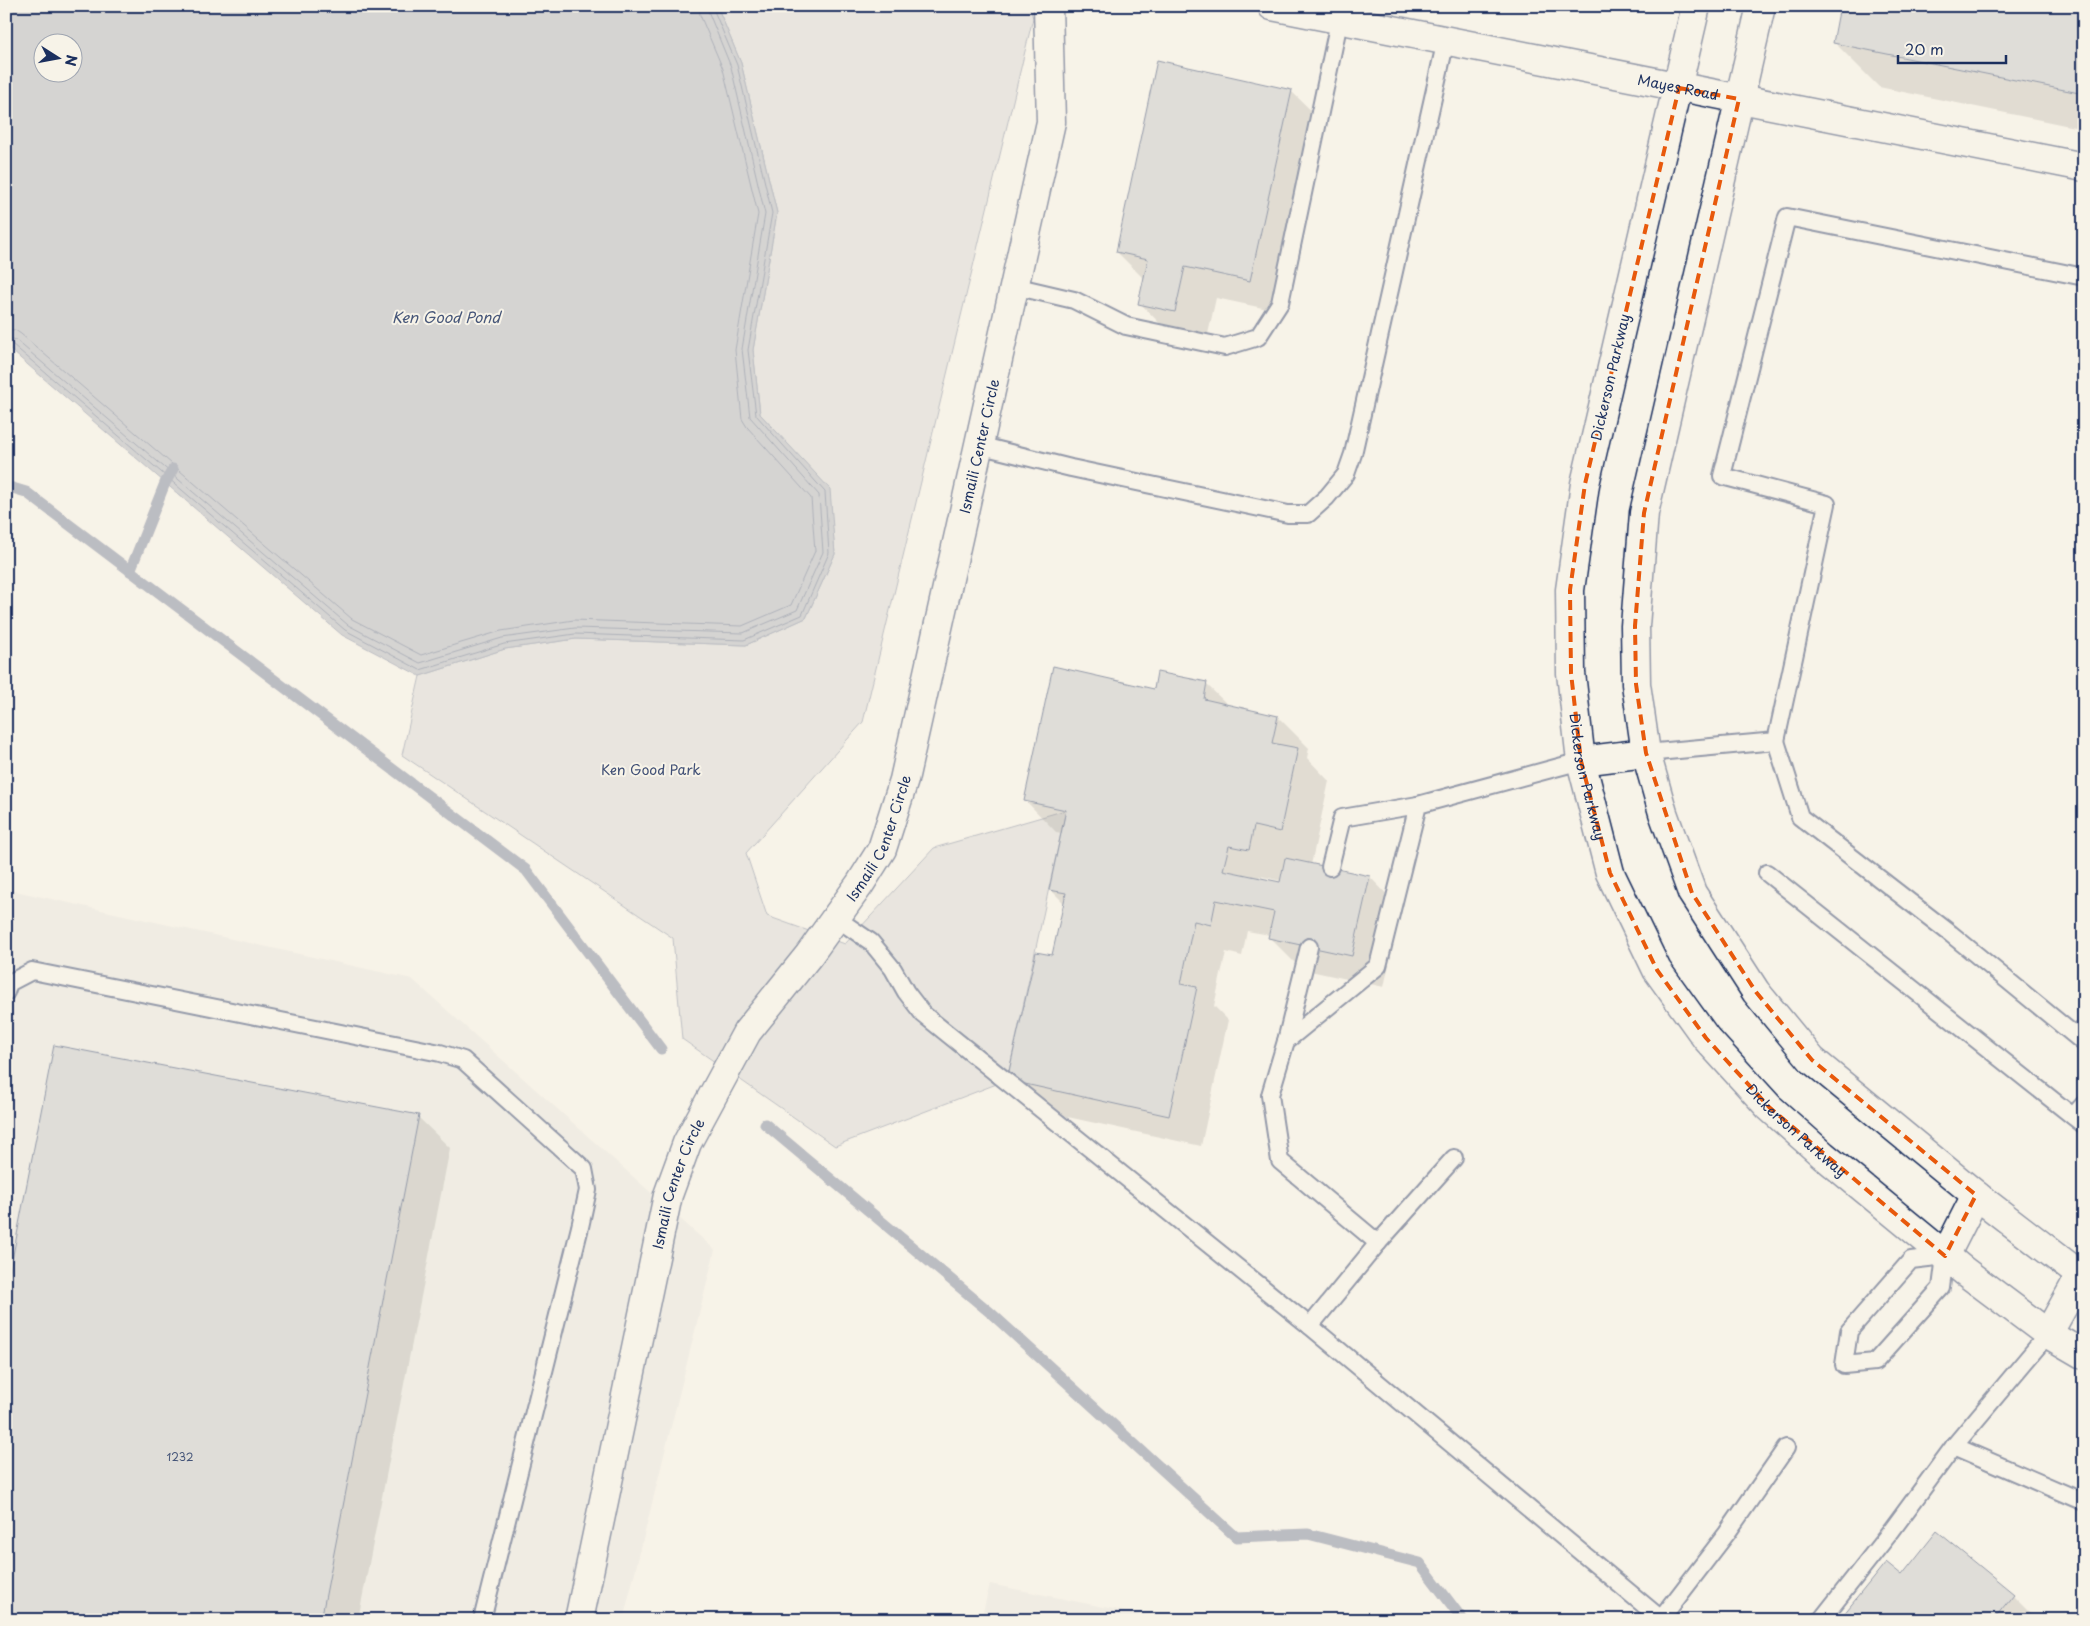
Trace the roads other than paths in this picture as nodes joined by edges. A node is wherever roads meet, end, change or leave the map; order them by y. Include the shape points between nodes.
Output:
1 (1048, 6) edge
2 (1272, 6) edge
3 (1696, 6) edge
4 (1761, 6) edge
5 (1341, 12) edge
6 (1446, 40) junction
7 (1679, 88) junction
8 (1739, 100) junction
9 (2084, 167) edge
10 (2084, 276) edge
11 (1014, 286) junction
12 (978, 445) junction
13 (1776, 740) junction
14 (1646, 753) junction
15 (1581, 761) junction
16 (1418, 805) junction
17 (1330, 867) dead end
18 (1767, 873) dead end
19 (836, 918) junction
20 (1309, 947) dead end
21 (6, 992) edge
22 (1286, 1040) junction
23 (2084, 1043) edge
24 (2080, 1115) edge
25 (1454, 1158) dead end
26 (1976, 1195) junction
27 (1378, 1243) junction
28 (1945, 1256) junction
29 (2082, 1277) edge
30 (1310, 1326) junction
31 (2048, 1334) junction
32 (2084, 1355) edge
33 (1954, 1446) junction
34 (1786, 1448) dead end
35 (2084, 1502) edge
36 (482, 1620) edge
37 (579, 1620) edge
38 (1822, 1620) edge

1 - 11 street, Ismaili Center Circle via 1051,122
2 - 5 street, Mayes Road
3 - 7 street, Dickerson Parkway
4 - 8 street
5 - 6 street, Mayes Road
5 - 11 lane via 1280,303 1258,337 1225,347 1198,342 1126,326 1074,300
6 - 7 street, Mayes Road
6 - 12 lane via 1354,454 1346,474 1328,497 1308,514 1288,514
7 - 8 street, Mayes Road
7 - 15 street, Dickerson Parkway via 1585,484 1570,590 1571,674
8 - 9 street, Mayes Road
8 - 14 street via 1644,513 1635,626 1636,684
10 - 13 lane via 1787,217 1722,476 1827,504
11 - 12 street, Ismaili Center Circle
12 - 19 street, Ismaili Center Circle via 894,815 882,849
13 - 14 lane
13 - 23 lane via 1800,817
14 - 15 street
14 - 26 street via 1663,813 1692,893 1756,992 1812,1060
15 - 16 lane
15 - 28 street, Dickerson Parkway via 1610,873 1657,970 1706,1038 1769,1107
16 - 17 lane via 1342,818
16 - 22 lane via 1378,966
18 - 24 lane
19 - 30 lane via 871,942 923,1014
19 - 37 street, Ismaili Center Circle via 746,1032 687,1143 671,1186
20 - 22 lane
21 - 36 lane via 9,983 32,971 463,1060 584,1169 588,1190 580,1227
22 - 27 lane via 1270,1094 1280,1161
25 - 27 lane
26 - 28 street
26 - 29 street
27 - 30 lane
28 - 28 lane via 1911,1260 1849,1331 1844,1365 1875,1362 1941,1288
28 - 31 street, Dickerson Parkway
29 - 31 street
30 - 34 lane via 1661,1619 1727,1533
31 - 32 street, Dickerson Parkway
31 - 33 lane
33 - 35 lane
33 - 38 lane

